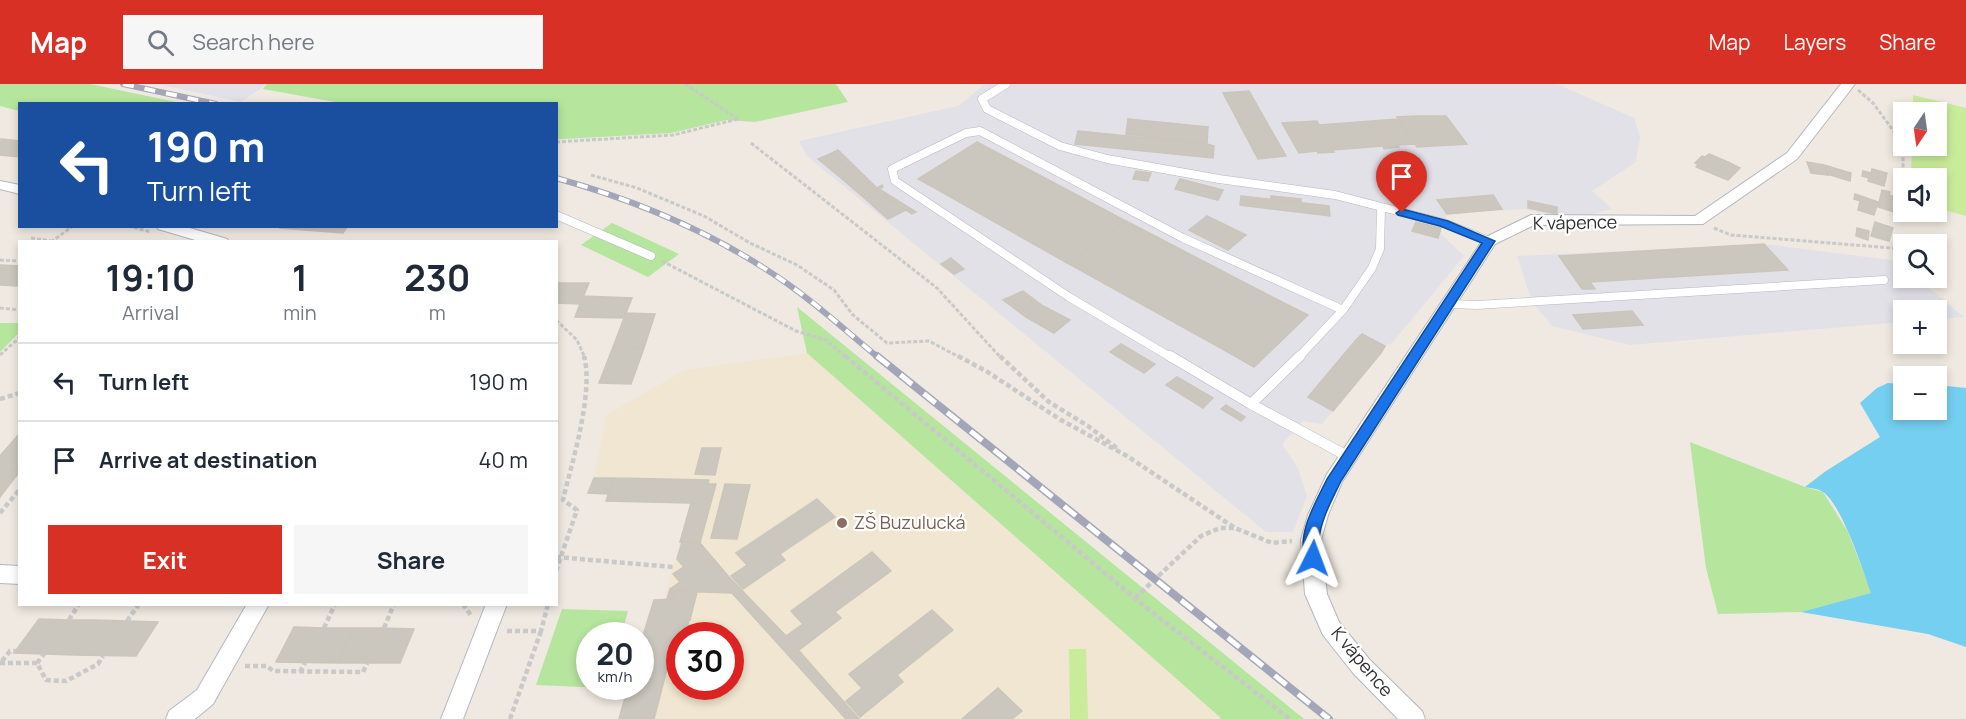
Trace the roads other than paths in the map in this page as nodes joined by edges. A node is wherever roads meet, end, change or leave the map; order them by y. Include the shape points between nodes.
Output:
1 (1006, 84) edge
2 (1850, 84) edge
3 (0, 185) edge
4 (18, 190) edge
5 (1381, 207) junction
6 (558, 216) edge
7 (170, 228) edge
8 (215, 240) edge
9 (1489, 241) junction
10 (651, 255) road end
11 (1884, 280) dead end
12 (1450, 304) junction
13 (1343, 310) junction
14 (1251, 404) junction
15 (1349, 457) junction
16 (0, 574) edge
17 (18, 574) edge
18 (258, 606) edge
19 (496, 606) edge
20 (177, 719) edge
21 (452, 719) edge
22 (1414, 719) edge

1 - 5 lane via 982,99 987,109 1060,146 1107,159 1335,195
2 - 9 street, K vápence via 1792,156 1698,221 1531,220
3 - 4 street
5 - 9 lane via 1444,223
5 - 13 lane via 1381,248 1365,282
6 - 10 lane
7 - 8 street
9 - 12 street, K vápence
11 - 12 lane
12 - 15 street, K vápence
13 - 14 lane
13 - 14 lane via 1183,238 980,130 892,169 895,181 1069,297
14 - 15 lane
15 - 22 street, K vápence via 1330,488 1311,540 1316,594 1332,628 1361,666
16 - 17 street
18 - 20 street via 205,697
19 - 21 street

